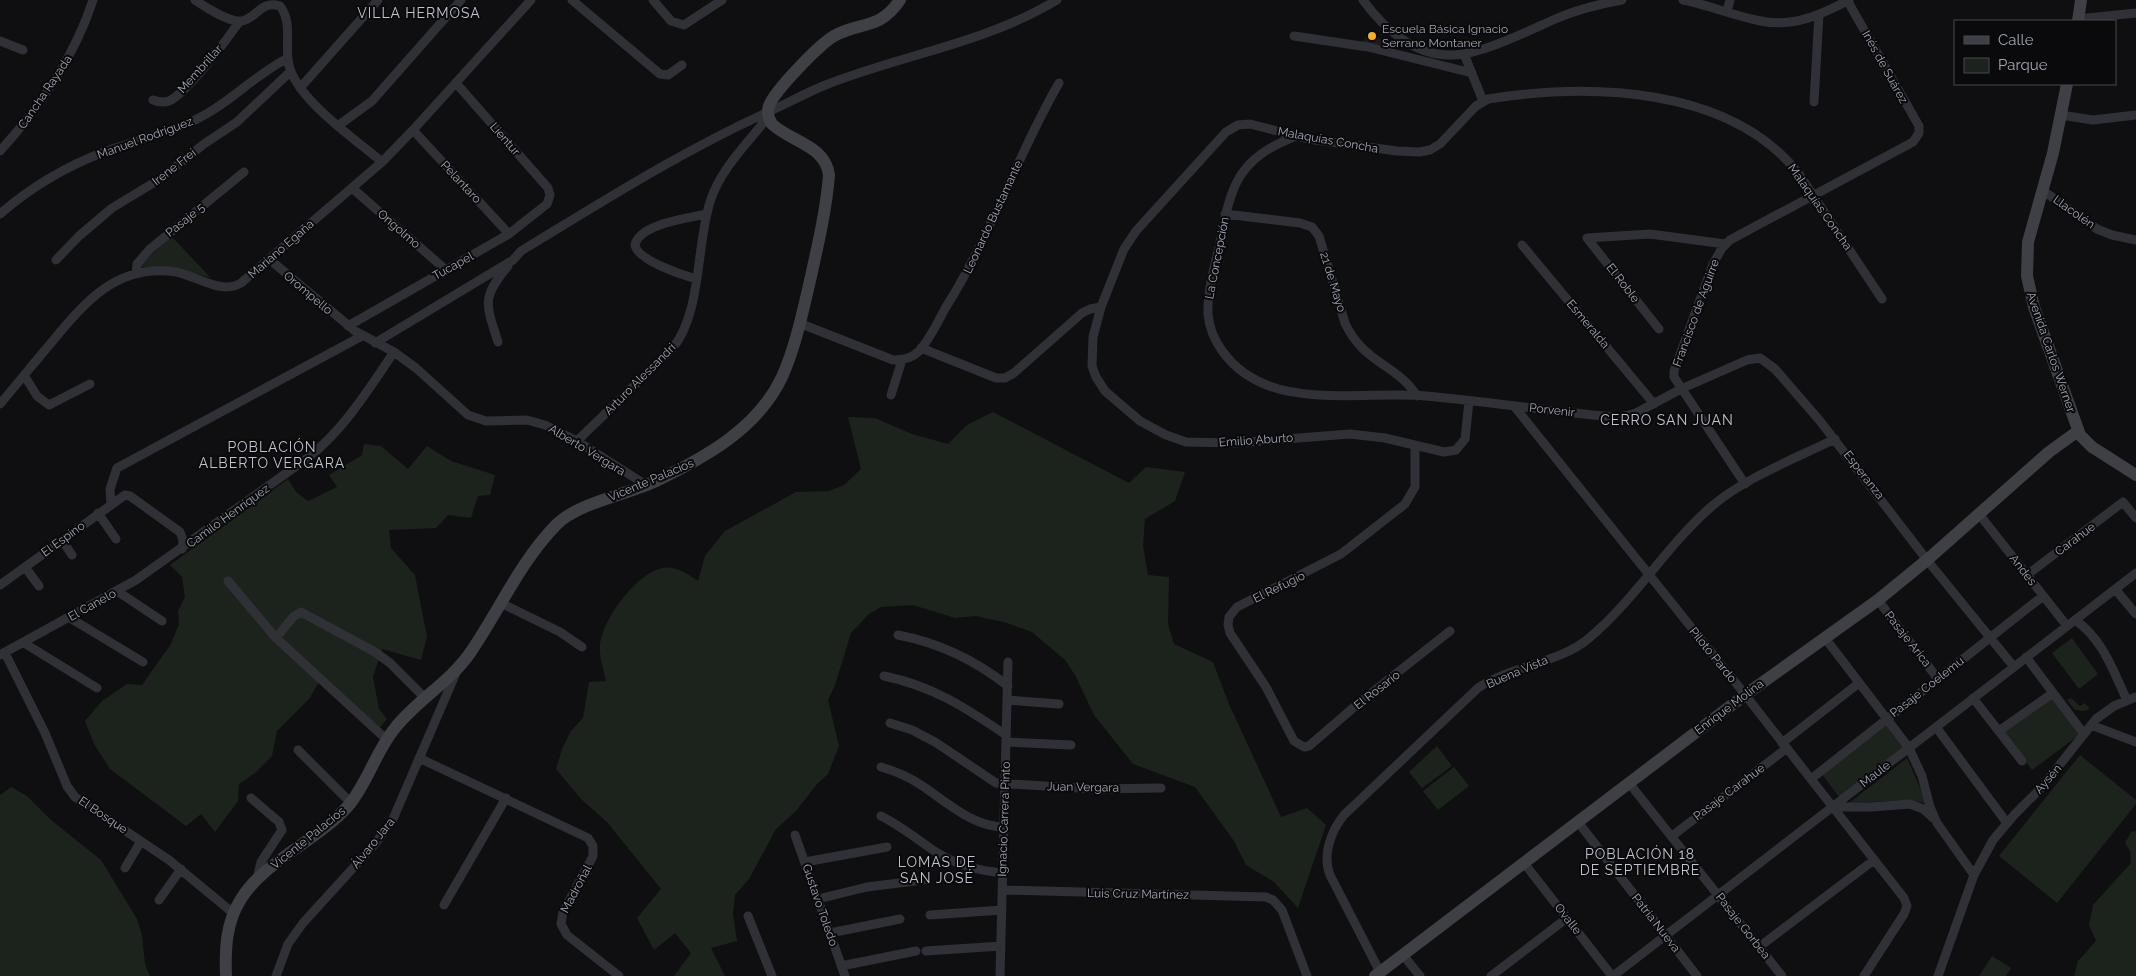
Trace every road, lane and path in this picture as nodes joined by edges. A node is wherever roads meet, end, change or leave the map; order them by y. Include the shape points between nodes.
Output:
1 (93, 0) edge
2 (195, 0) edge
3 (378, 0) edge
4 (461, 0) edge
5 (531, 0) edge
6 (572, 0) edge
7 (653, 0) edge
8 (722, 0) edge
9 (900, 0) edge
10 (1056, 0) edge
11 (1363, 0) edge
12 (1622, 0) edge
13 (1682, 0) edge
14 (1730, 0) edge
15 (1848, 0) edge
16 (2081, 0) edge
17 (273, 1) edge
18 (1727, 11) junction
19 (2136, 13) edge
20 (1819, 14) junction
21 (2078, 20) edge
22 (240, 21) junction
23 (1294, 36) dead end
24 (0, 41) edge
25 (24, 50) dead end
26 (1464, 54) junction
27 (1447, 55) junction
28 (288, 58) junction
29 (682, 65) dead end
30 (1445, 67) junction
31 (291, 71) junction
32 (1472, 73) junction
33 (456, 83) junction
34 (1059, 83) dead end
35 (2067, 85) edge
36 (300, 88) junction
37 (153, 100) dead end
38 (1483, 100) junction
39 (1814, 102) dead end
40 (768, 114) junction
41 (2061, 115) junction
42 (2136, 115) edge
43 (339, 125) junction
44 (413, 130) junction
45 (1296, 136) junction
46 (0, 151) edge
47 (382, 162) junction
48 (244, 172) dead end
49 (352, 188) junction
50 (2042, 190) junction
51 (1813, 194) junction
52 (550, 197) joint
53 (0, 214) edge
54 (707, 214) junction
55 (1225, 214) junction
56 (510, 234) junction
57 (2136, 240) edge
58 (1522, 244) dead end
59 (1725, 244) junction
60 (56, 260) dead end
61 (269, 260) junction
62 (513, 260) junction
63 (446, 270) junction
64 (136, 274) junction
65 (696, 279) junction
66 (1882, 299) dead end
67 (1100, 307) junction
68 (800, 323) junction
69 (348, 326) junction
70 (1659, 329) dead end
71 (362, 336) junction
72 (498, 342) dead end
73 (375, 343) junction
74 (921, 348) junction
75 (394, 352) junction
76 (902, 360) junction
77 (24, 375) junction
78 (90, 384) dead end
79 (1681, 389) junction
80 (891, 394) dead end
81 (1417, 396) junction
82 (1469, 401) junction
83 (0, 404) edge
84 (1654, 404) junction
85 (1514, 406) junction
86 (2078, 431) junction
87 (1835, 439) junction
88 (577, 441) junction
89 (1415, 445) junction
90 (2136, 475) edge
91 (1745, 484) junction
92 (646, 485) junction
93 (111, 503) junction
94 (98, 513) junction
95 (1979, 514) junction
96 (2136, 518) edge
97 (116, 539) dead end
98 (62, 540) junction
99 (182, 549) junction
100 (72, 555) dead end
101 (1928, 560) junction
102 (25, 566) junction
103 (2136, 573) edge
104 (1648, 575) junction
105 (2027, 575) junction
106 (228, 581) dead end
107 (0, 585) edge
108 (39, 586) dead end
109 (2115, 589) junction
110 (117, 591) junction
111 (2043, 596) junction
112 (1878, 600) junction
113 (501, 603) junction
114 (2136, 614) edge
115 (70, 618) junction
116 (2075, 620) junction
117 (162, 621) dead end
118 (2067, 626) junction
119 (1450, 631) dead end
120 (898, 635) dead end
121 (1990, 637) junction
122 (276, 638) junction
123 (1825, 638) junction
124 (24, 643) junction
125 (582, 647) dead end
126 (3, 654) edge
127 (2026, 657) junction
128 (143, 662) dead end
129 (1008, 662) dead end
130 (2014, 667) junction
131 (458, 668) junction
132 (884, 676) dead end
133 (1938, 679) junction
134 (1859, 682) junction
135 (1008, 686) junction
136 (97, 688) dead end
137 (2053, 693) junction
138 (1745, 695) junction
139 (425, 698) junction
140 (1974, 698) junction
141 (2132, 698) edge
142 (1007, 700) junction
143 (1059, 704) dead end
144 (1887, 719) junction
145 (890, 723) dead end
146 (2091, 725) junction
147 (1936, 727) junction
148 (1999, 731) junction
149 (2084, 734) junction
150 (1006, 738) junction
151 (386, 739) junction
152 (2136, 742) edge
153 (1071, 745) dead end
154 (1785, 746) junction
155 (1304, 748) joint
156 (1909, 748) junction
157 (298, 750) dead end
158 (419, 758) junction
159 (2022, 761) dead end
160 (882, 767) dead end
161 (1811, 779) junction
162 (1629, 783) junction
163 (1005, 785) junction
164 (1161, 788) dead end
165 (251, 798) dead end
166 (506, 798) junction
167 (351, 802) junction
168 (1832, 807) junction
169 (881, 816) dead end
170 (1578, 822) junction
171 (1937, 823) junction
172 (2007, 823) junction
173 (1004, 827) junction
174 (795, 835) dead end
175 (1672, 836) junction
176 (141, 842) junction
177 (887, 847) dead end
178 (1874, 860) junction
179 (805, 862) junction
180 (1524, 863) junction
181 (125, 868) dead end
182 (181, 869) junction
183 (1002, 873) junction
184 (1974, 875) junction
185 (257, 879) junction
186 (923, 880) dead end
187 (1002, 890) junction
188 (1718, 895) junction
189 (818, 899) junction
190 (159, 900) dead end
191 (444, 905) dead end
192 (1002, 910) junction
193 (233, 913) junction
194 (930, 915) dead end
195 (748, 916) dead end
196 (1566, 918) junction
197 (900, 919) dead end
198 (830, 933) junction
199 (1666, 936) junction
200 (1001, 946) junction
201 (1759, 947) junction
202 (926, 951) dead end
203 (916, 952) dead end
204 (1403, 955) junction
205 (841, 966) junction
206 (1377, 974) edge
207 (226, 976) edge
208 (276, 976) edge
209 (619, 976) edge
210 (772, 976) edge
211 (845, 976) edge
212 (1000, 976) edge
213 (1307, 976) edge
214 (1420, 976) edge
215 (1491, 976) edge
216 (1612, 976) edge
217 (1697, 976) edge
218 (1782, 976) edge
219 (1864, 976) edge
220 (1938, 976) edge

1 - 46 street, Cancha Rayada via 80,36 60,73 25,124
2 - 22 street via 231,20
3 - 36 street
4 - 43 street via 372,101
5 - 33 street, Mariano Egaña
6 - 29 street via 660,74 668,75
7 - 8 street via 671,21 679,25 688,24
9 - 40 main road via 876,22 828,40 778,92 770,103
10 - 40 street, Tucapel via 1016,22 976,38 850,76
11 - 27 street via 1400,38
12 - 26 street via 1566,15
13 - 18 street
14 - 18 street
15 - 20 street
15 - 51 street, Inés de Suárez via 1918,126 1919,135 1913,142
16 - 21 main road
17 - 22 street, Membrillar
17 - 28 street via 287,20
18 - 20 street via 1776,23
19 - 21 street
20 - 39 street
22 - 37 street, Membrillar via 173,99 165,102
23 - 30 street via 1368,47
24 - 25 street
26 - 27 street
26 - 32 street
27 - 30 street
28 - 31 street
28 - 53 street, Manuel Rodríguez via 208,114 92,156 29,191
30 - 32 street
31 - 36 street
31 - 60 street, Irene Frei via 237,122 160,180 112,208
32 - 38 street
33 - 44 street, Mariano Egaña
33 - 52 street, Lientur via 548,188
34 - 74 street, Leonardo Bustamante via 973,261
35 - 41 main road, Avenida Carlos Werner
36 - 43 street
38 - 45 street, Malaquías Concha via 1444,140 1425,151 1397,151
38 - 51 street, Malaquías Concha via 1602,91 1637,94 1687,106 1727,120 1769,144 1790,163
40 - 54 street, Arturo Alessandri via 722,175
40 - 62 street, Tucapel via 746,121 695,148 521,251
40 - 68 main road, Vicente Palacios via 775,127 821,156 829,170 826,207
41 - 42 street via 2093,120
41 - 50 main road, Avenida Carlos Werner
43 - 47 street
44 - 47 street, Mariano Egaña
44 - 56 street, Pelantaro
45 - 55 street, La Concepción via 1248,164 1235,184
45 - 67 street, Malaquías Concha via 1250,124 1238,125 1226,132 1129,240
47 - 49 street, Mariano Egaña
48 - 64 street, Pasaje 5 via 150,249 137,264
49 - 61 street, Mariano Egaña
49 - 63 street, Ongolmo
50 - 57 street, Llacolén via 2097,229
50 - 86 main road, Avenida Carlos Werner via 2028,242 2028,284
51 - 59 street
51 - 66 street, Malaquías Concha
52 - 56 street, Tucapel via 545,206
54 - 65 street, Arturo Alessandri
54 - 65 street via 650,229 637,238 635,245 640,255
55 - 81 street, 21 de Mayo via 1300,223 1314,229 1352,336 1364,351 1407,383
55 - 81 street, La Concepción via 1208,314 1212,334 1233,364 1261,382 1304,393 1346,397
56 - 63 street, Tucapel
58 - 84 street, Esmeralda
59 - 70 street, El Roble via 1650,234 1587,238
59 - 79 street, Francisco de Aguirre via 1713,264 1674,371 1674,379
61 - 64 street, Mariano Egaña via 231,288 176,272
61 - 69 street, Orompello
62 - 72 street via 488,296
62 - 73 street, Tucapel
63 - 69 street, Tucapel
64 - 77 street, Mariano Egaña via 110,284 94,295
65 - 88 street, Arturo Alessandri via 686,323 676,344
67 - 74 street via 1082,313 1005,378 991,377
67 - 89 street, Emilio Aburto via 1092,354 1096,377 1104,391 1121,406 1166,435 1192,443 1221,444 1350,434
68 - 76 street via 887,358
68 - 92 main road, Vicente Palacios via 782,376 757,413 713,451
69 - 71 street, Alberto Vergara
71 - 73 street, Alberto Vergara
71 - 93 street via 117,468 110,489
73 - 75 street, Alberto Vergara
74 - 76 street via 910,358
75 - 88 street, Alberto Vergara via 473,418 536,422
75 - 99 street, Camilo Henríquez via 331,439
76 - 80 street
77 - 78 street via 37,396 49,405
77 - 83 street, Mariano Egaña
79 - 84 street, Porvenir
79 - 87 street, Esperanza via 1747,360 1760,358 1782,376
79 - 91 street, Francisco de Aguirre
81 - 82 street, Porvenir
82 - 85 street, Porvenir
82 - 89 street, Emilio Aburto via 1466,434 1459,447 1444,452
84 - 85 street, Porvenir via 1636,413 1614,417
85 - 104 street, Piloto Pardo
86 - 90 main road, Avenida Carlos Werner via 2087,444
86 - 95 main road, Enrique Molina
87 - 91 street, Buena Vista
87 - 101 street, Esperanza
88 - 92 street, Alberto Vergara
89 - 155 street, El Refugio via 1415,487 1405,504 1341,554 1238,607 1229,617 1233,639 1266,687 1294,741
91 - 104 street, Buena Vista via 1704,514
92 - 113 main road, Vicente Palacios via 579,509 563,519 529,558
93 - 94 street, El Espino
93 - 99 street, El Espino via 126,495 180,532
94 - 97 street
94 - 98 street, El Espino
95 - 101 main road, Enrique Molina
95 - 105 street, Andes
96 - 105 street, Carahue via 2123,502
98 - 100 street
98 - 102 street, El Espino
99 - 110 street, El Canelo
101 - 112 main road, Enrique Molina
101 - 121 street, Esperanza
102 - 107 street, El Espino
102 - 108 street
103 - 109 street, Maule
104 - 138 street, Piloto Pardo
104 - 206 street, Buena Vista via 1580,645 1478,688 1341,819 1327,851 1328,869
105 - 111 street, Andes
106 - 122 street
109 - 114 street
109 - 116 street, Maule
110 - 115 street, El Canelo
110 - 117 street
111 - 118 street, Andes
111 - 121 street, Pasaje Coelemu
112 - 123 main road, Enrique Molina
112 - 133 street, Pasaje Arica
113 - 125 street via 560,632
113 - 131 main road, Vicente Palacios
115 - 124 street, El Canelo
115 - 128 street
116 - 118 street, Maule
116 - 141 street via 2100,644
118 - 127 street, Maule
119 - 155 street, El Rosario
120 - 135 street via 956,653
121 - 130 street, Esperanza
121 - 133 street, Pasaje Coelemu
122 - 139 street via 301,612 376,652
122 - 151 street
123 - 134 street
123 - 138 main road, Enrique Molina
124 - 126 street, El Canelo
124 - 136 street
126 - 176 street, El Bosque via 71,792
127 - 130 street, Maule
127 - 137 street
129 - 135 street, Ignacio Carrera Pinto
130 - 140 street, Maule
131 - 139 main road, Vicente Palacios
131 - 158 street, Álvaro Jara
132 - 150 street via 913,683 944,696
133 - 144 street, Pasaje Coelemu
134 - 144 street
134 - 154 street, Pasaje Carahue
135 - 142 street, Ignacio Carrera Pinto
137 - 148 street
137 - 149 street
138 - 154 street, Piloto Pardo
138 - 162 main road, Enrique Molina
139 - 151 main road, Vicente Palacios
140 - 147 street, Maule
140 - 148 street
141 - 146 street, Aysén via 2108,710
142 - 143 street
142 - 150 street, Ignacio Carrera Pinto
144 - 156 street
144 - 161 street, Pasaje Coelemu
145 - 163 street, Juan Vergara via 929,739 990,781
146 - 149 street, Aysén
146 - 152 street
147 - 156 street, Maule
147 - 172 street
148 - 159 street
149 - 172 street, Aysén via 2042,788
150 - 153 street
150 - 163 street, Ignacio Carrera Pinto
151 - 167 main road, Vicente Palacios
154 - 161 street, Piloto Pardo
154 - 175 street, Pasaje Carahue
156 - 168 street, Maule
156 - 171 street
157 - 167 street
158 - 166 street, Madroñal
158 - 208 street, Álvaro Jara via 388,828 303,923 288,944
160 - 173 street via 915,781 975,820
161 - 168 street, Piloto Pardo
162 - 170 main road, Enrique Molina
162 - 175 street, Pasaje Gorbea
163 - 164 street, Juan Vergara
163 - 173 street, Ignacio Carrera Pinto
165 - 185 street via 279,822 282,830 261,862
166 - 191 street
166 - 209 street, Madroñal via 585,835 591,842 593,856 563,912 561,924 567,935
167 - 185 main road, Vicente Palacios via 332,822
168 - 171 street via 1910,804 1922,809
168 - 178 street, Piloto Pardo
168 - 188 street, Maule
169 - 183 street via 956,863
170 - 180 main road, Enrique Molina
170 - 199 street, Patria Nueva
171 - 184 street
172 - 184 street, Aysén via 1985,852
173 - 183 street, Ignacio Carrera Pinto
174 - 179 street, Gustavo Toledo
175 - 188 street, Pasaje Gorbea
176 - 181 street
176 - 182 street, El Bosque
177 - 179 street
178 - 201 street
178 - 219 street, Piloto Pardo via 1907,906
179 - 189 street, Gustavo Toledo
180 - 196 street, Ovalle
180 - 204 main road, Enrique Molina
182 - 190 street
182 - 193 street, El Bosque
183 - 187 street, Ignacio Carrera Pinto
184 - 220 street, Aysén
185 - 193 main road, Vicente Palacios
186 - 189 street via 867,887
187 - 192 street, Ignacio Carrera Pinto
187 - 213 street, Luis Cruz Martínez via 1262,897 1274,900 1284,913
188 - 199 street, Maule
188 - 201 street, Pasaje Gorbea
189 - 198 street, Gustavo Toledo
192 - 194 street
192 - 200 street, Ignacio Carrera Pinto
193 - 207 main road, Vicente Palacios via 226,944
195 - 210 street
196 - 215 street
196 - 216 street, Ovalle
197 - 198 street
198 - 205 street, Gustavo Toledo
199 - 216 street, Maule
199 - 217 street, Patria Nueva
200 - 202 street
200 - 212 street, Ignacio Carrera Pinto
201 - 218 street, Pasaje Gorbea
203 - 205 street
204 - 206 main road, Enrique Molina
204 - 214 street
205 - 211 street, Gustavo Toledo

